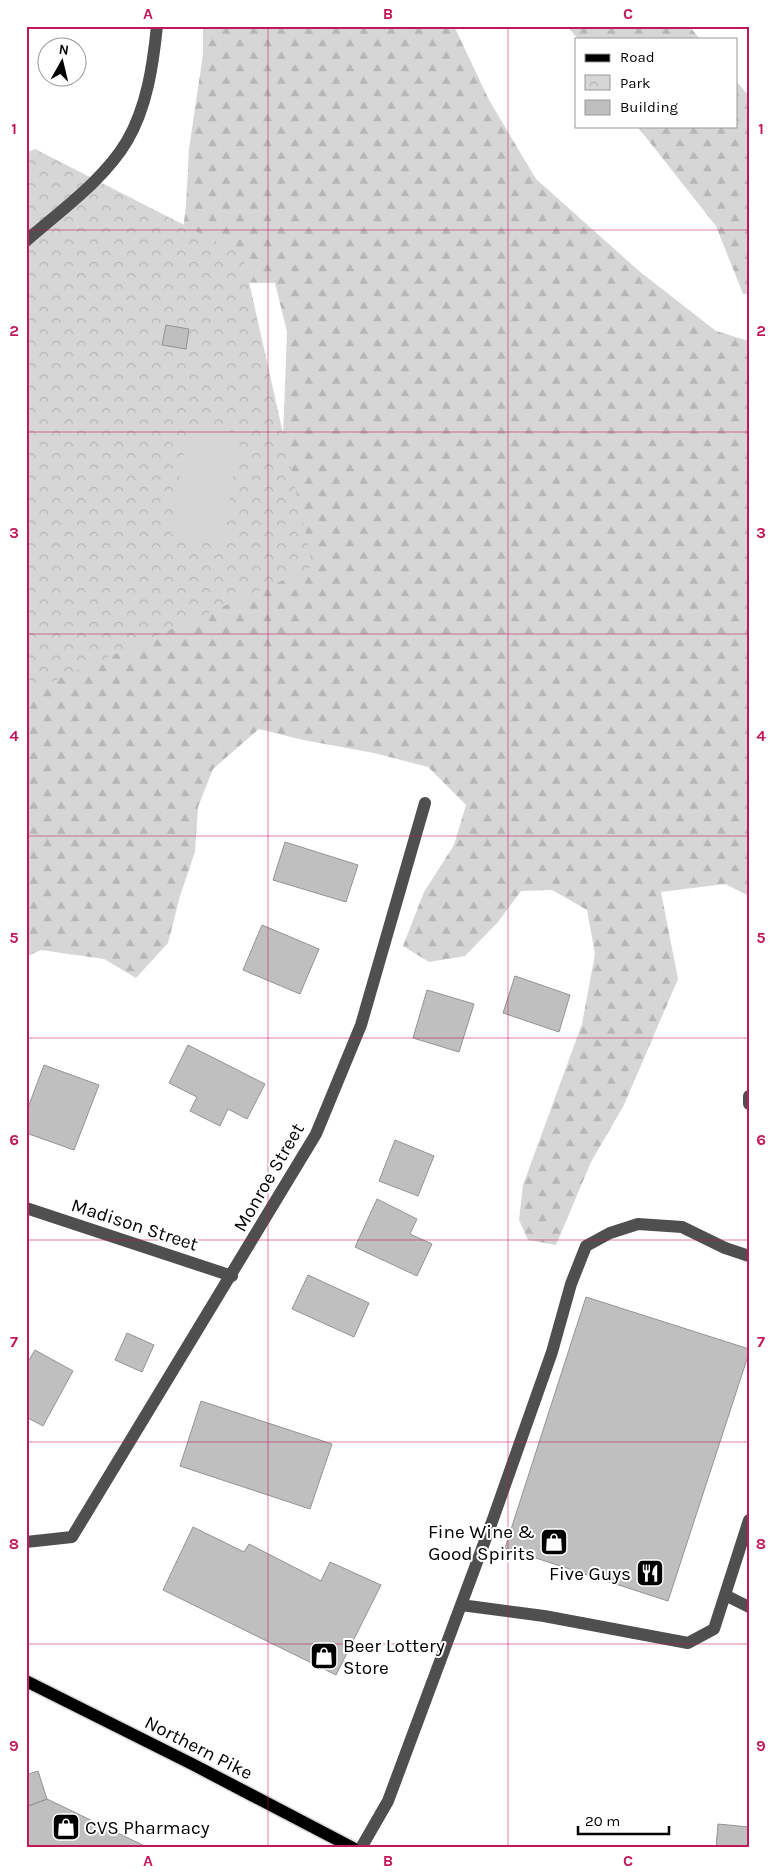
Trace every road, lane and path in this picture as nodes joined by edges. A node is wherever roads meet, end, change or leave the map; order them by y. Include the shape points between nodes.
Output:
1 (157, 26) edge
2 (26, 241) edge
3 (425, 803) dead end
4 (749, 1096) edge
5 (749, 1104) edge
6 (26, 1208) edge
7 (749, 1256) edge
8 (232, 1276) junction
9 (749, 1520) edge
10 (26, 1542) edge
11 (725, 1595) junction
12 (461, 1605) junction
13 (749, 1607) edge
14 (26, 1681) edge
15 (353, 1848) edge
16 (361, 1848) edge

1 - 2 street via 148,82 127,141 106,169 80,195
3 - 8 street, Monroe Street via 361,1025 316,1134
4 - 5 street
6 - 8 street, Madison Street
7 - 12 street via 674,1226 638,1224 610,1233 586,1246 571,1284 552,1352
8 - 10 street, Monroe Street via 72,1538
9 - 11 street
11 - 12 street via 714,1629 688,1644 544,1616
11 - 13 street
12 - 16 street via 388,1802
14 - 15 main road, Northern Pike

